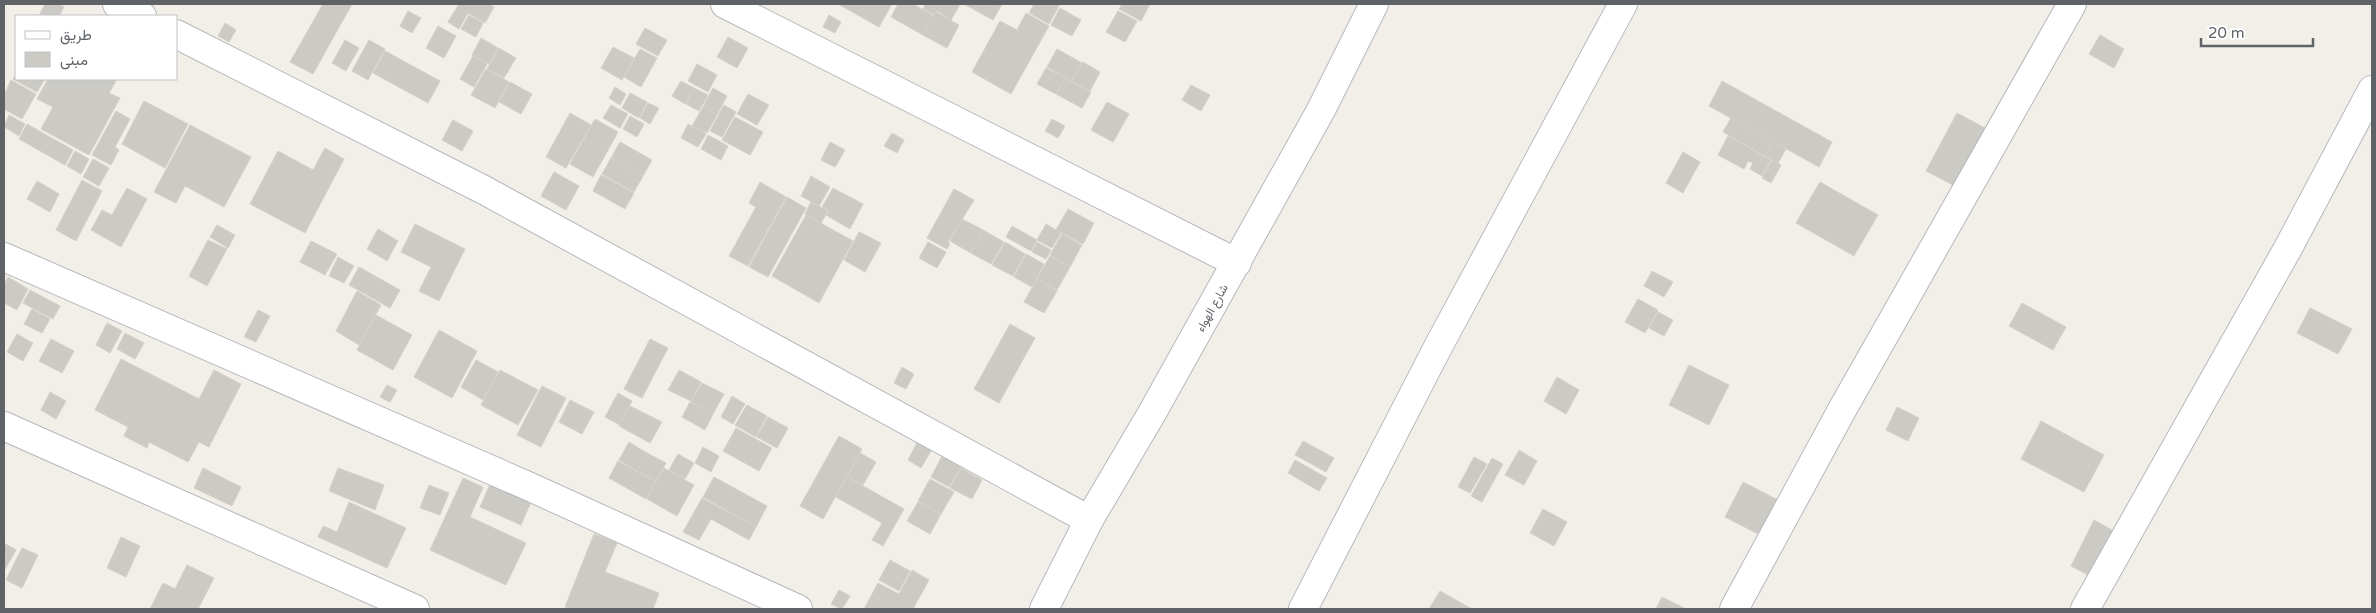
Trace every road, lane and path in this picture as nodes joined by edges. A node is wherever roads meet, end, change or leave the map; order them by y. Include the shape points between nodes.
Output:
1 (117, 4) edge
2 (725, 4) edge
3 (1374, 4) edge
4 (1623, 4) edge
5 (2072, 4) edge
6 (140, 15) edge
7 (178, 35) edge
8 (2372, 90) edge
9 (4, 257) edge
10 (1237, 263) junction
11 (4, 426) edge
12 (1090, 520) junction
13 (415, 609) edge
14 (798, 609) edge
15 (1044, 609) edge
16 (1303, 609) edge
17 (1734, 609) edge
18 (2085, 609) edge

1 - 6 street
2 - 10 street
3 - 10 street, شارع الهواء via 1321,110
4 - 16 street via 1435,354
5 - 17 street via 1843,408
7 - 12 street via 484,190
8 - 18 street via 2287,250
9 - 14 street via 528,486
10 - 12 street, شارع الهواء
11 - 13 street
12 - 15 street, شارع الهواء

